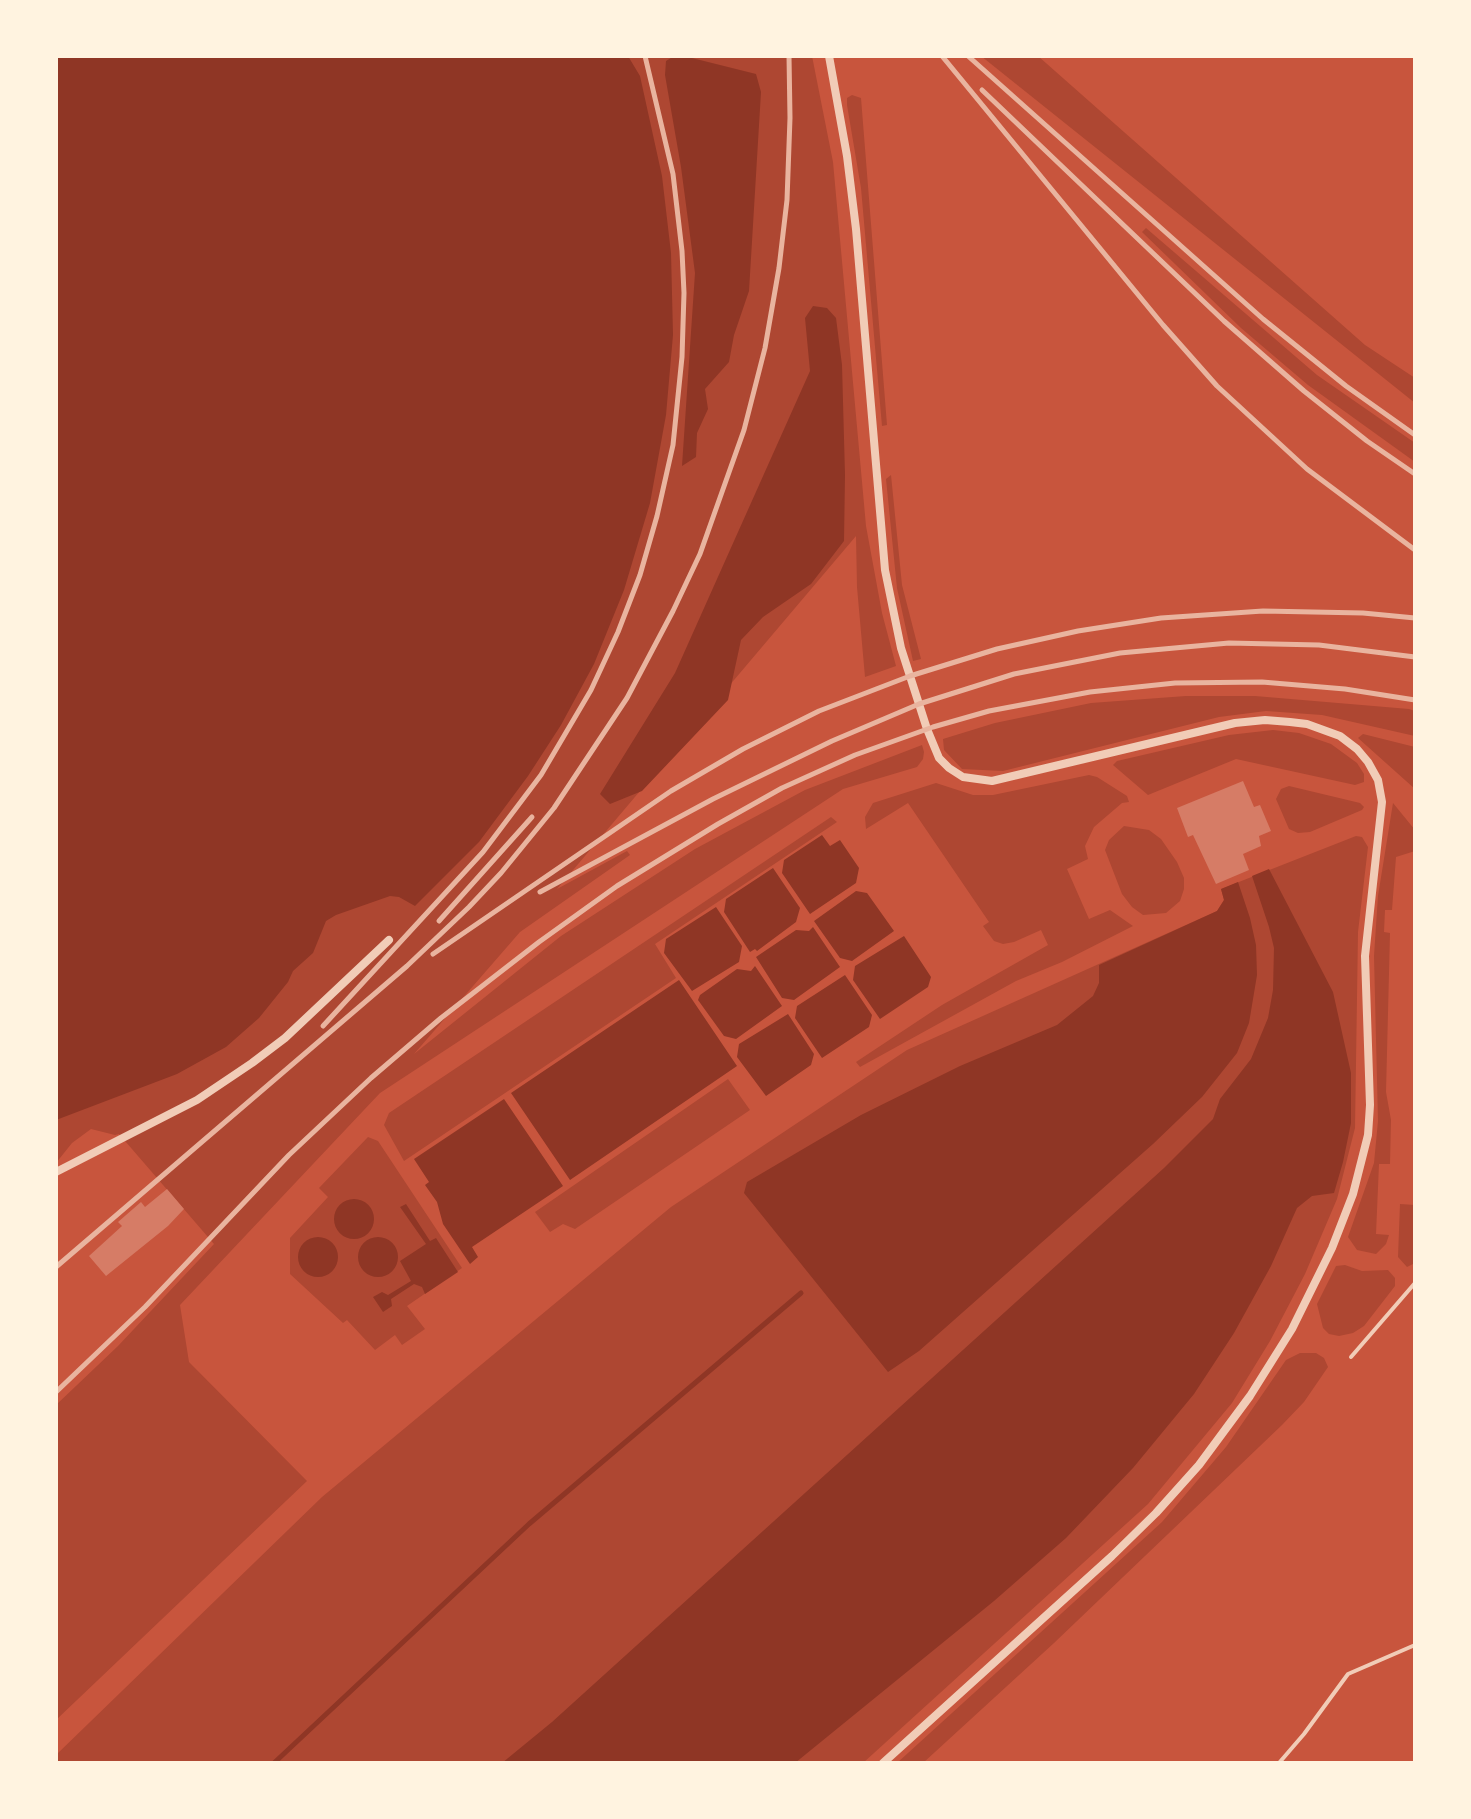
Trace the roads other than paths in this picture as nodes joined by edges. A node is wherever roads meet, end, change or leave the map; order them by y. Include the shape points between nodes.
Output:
1 (829, 56) edge
2 (389, 940) dead end
3 (56, 1172) edge
4 (1415, 1283) edge
5 (1351, 1357) dead end
6 (1415, 1645) edge
7 (883, 1763) edge
8 (1279, 1763) edge

1 - 7 street via 856,229 885,570 901,648 939,758 963,777 992,781 1201,730 1265,720 1307,724 1340,736 1368,762 1382,802 1365,956 1368,1135 1353,1194 1292,1329 1250,1396 1156,1513
2 - 3 street via 252,1063 197,1100
4 - 5 lane
6 - 8 lane via 1348,1674

